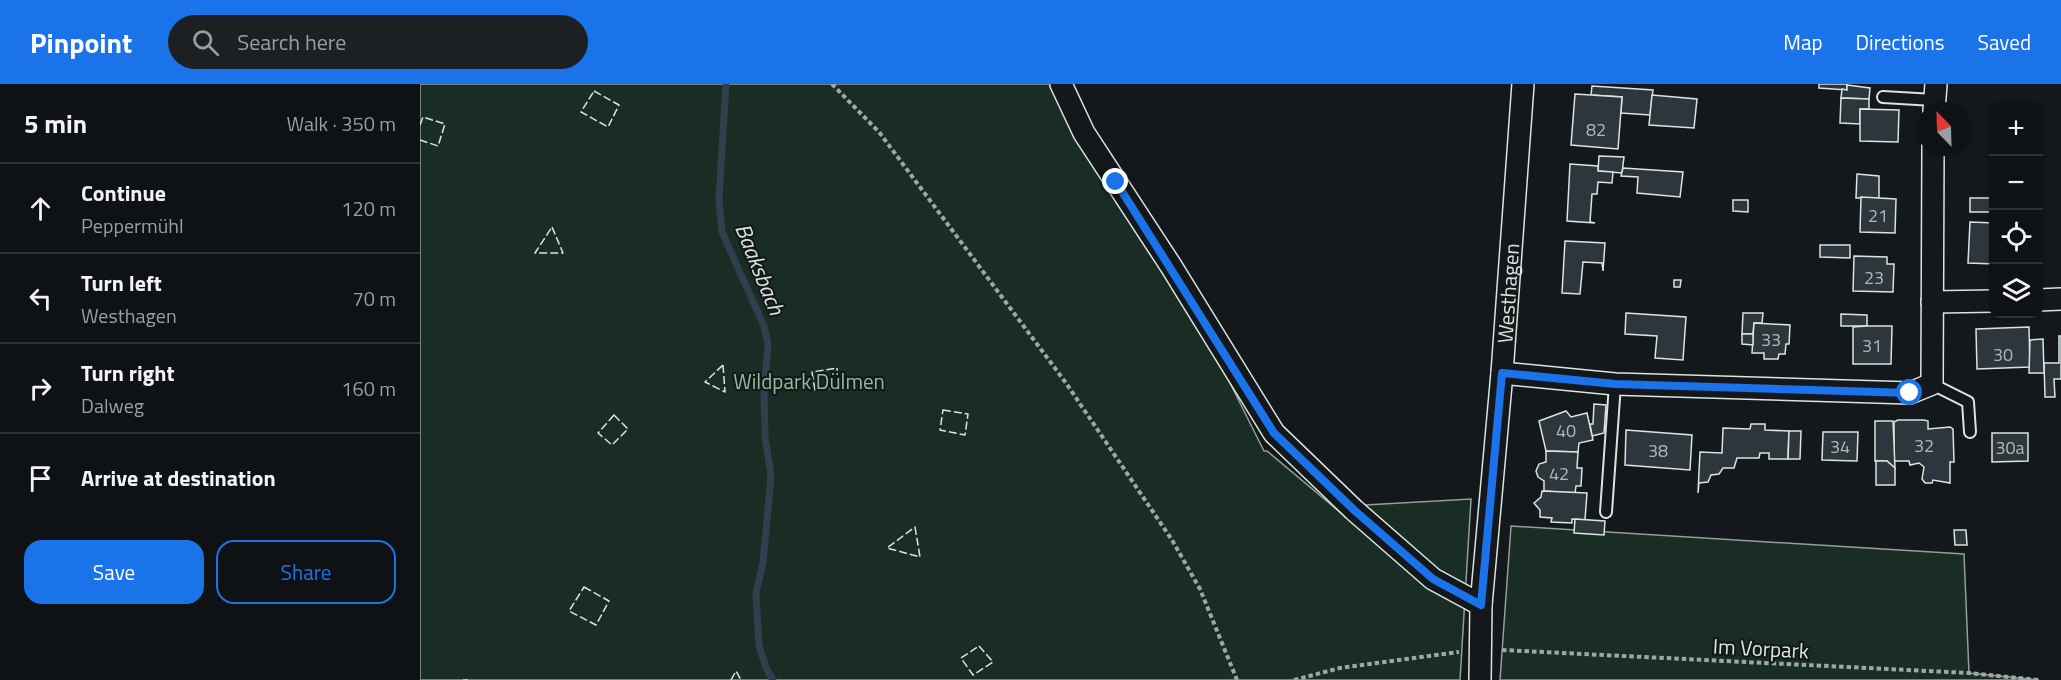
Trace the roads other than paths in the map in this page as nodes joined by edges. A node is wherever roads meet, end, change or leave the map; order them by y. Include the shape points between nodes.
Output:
1 (1061, 84) edge
2 (1523, 84) edge
3 (1883, 97) dead end
4 (1934, 98) edge
5 (1933, 156) edge
6 (2061, 299) edge
7 (2043, 300) edge
8 (1989, 301) edge
9 (1932, 302) junction
10 (1502, 373) junction
11 (1615, 384) junction
12 (1932, 384) junction
13 (1970, 432) dead end
14 (1605, 512) dead end
15 (1481, 605) junction
16 (1480, 680) edge

1 - 15 street via 1084,134 1274,433 1433,579
2 - 10 street, Westhagen
3 - 4 lane
5 - 9 street
6 - 7 street
8 - 9 street
9 - 12 street
10 - 11 street
10 - 15 street, Westhagen
11 - 12 street via 1910,393
11 - 14 lane
12 - 13 lane via 1968,402
15 - 16 street, Westhagen

